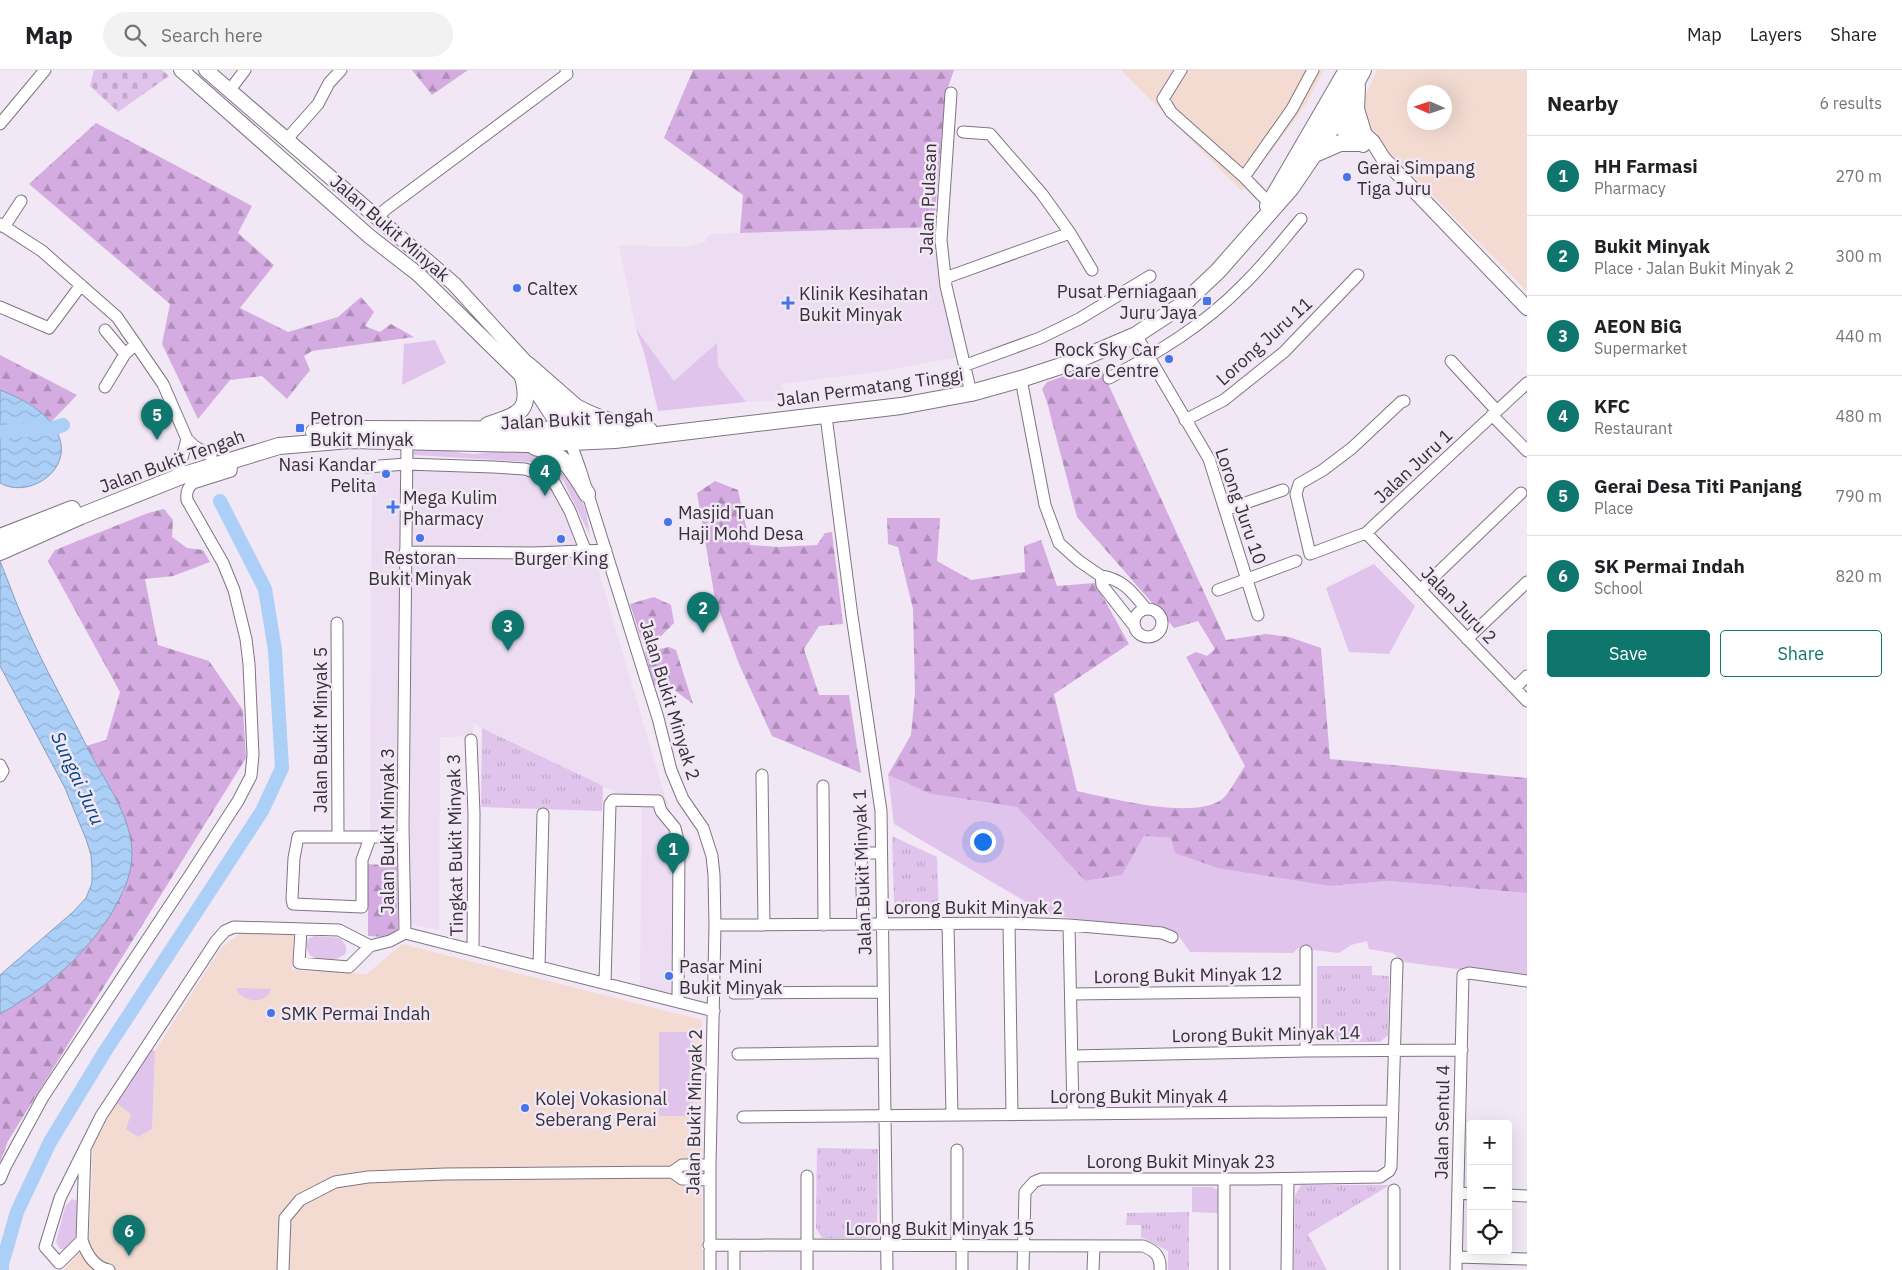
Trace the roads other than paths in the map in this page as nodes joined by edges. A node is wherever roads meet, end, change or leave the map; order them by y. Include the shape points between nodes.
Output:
1 (45, 70) edge
2 (181, 70) edge
3 (206, 70) edge
4 (245, 70) edge
5 (341, 70) edge
6 (566, 70) edge
7 (1181, 70) edge
8 (1313, 70) edge
9 (1356, 73) edge
10 (229, 91) junction
11 (951, 93) dead end
12 (219, 104) junction
13 (245, 104) junction
14 (1332, 113) junction
15 (236, 118) junction
16 (0, 124) edge
17 (963, 132) dead end
18 (1361, 137) junction
19 (287, 139) junction
20 (1315, 154) junction
21 (1244, 177) junction
22 (21, 201) dead end
23 (1269, 203) junction
24 (378, 218) junction
25 (1262, 219) junction
26 (1300, 219) dead end
27 (2, 226) edge
28 (1070, 232) junction
29 (1092, 270) dead end
30 (1358, 275) dead end
31 (1150, 276) dead end
32 (945, 278) junction
33 (81, 285) junction
34 (0, 307) edge
35 (1527, 308) edge
36 (105, 330) dead end
37 (1136, 335) junction
38 (136, 344) junction
39 (125, 354) junction
40 (1150, 357) junction
41 (1451, 361) dead end
42 (966, 365) junction
43 (526, 371) junction
44 (1109, 378) dead end
45 (1022, 379) junction
46 (1527, 383) edge
47 (105, 387) dead end
48 (971, 393) junction
49 (1404, 401) dead end
50 (1495, 413) junction
51 (826, 416) junction
52 (1185, 420) junction
53 (472, 430) junction
54 (669, 433) junction
55 (570, 435) junction
56 (187, 439) junction
57 (406, 440) junction
58 (526, 444) junction
59 (1527, 451) edge
60 (211, 456) junction
61 (230, 460) junction
62 (406, 464) junction
63 (367, 466) dead end
64 (178, 468) junction
65 (1283, 490) dead end
66 (1521, 493) dead end
67 (587, 494) junction
68 (1225, 510) junction
69 (1366, 533) junction
70 (2, 546) edge
71 (606, 550) junction
72 (405, 552) junction
73 (586, 552) junction
74 (1296, 561) dead end
75 (1101, 576) junction
76 (1247, 579) junction
77 (1527, 582) edge
78 (1218, 590) dead end
79 (1420, 590) junction
80 (1146, 609) junction
81 (1258, 615) dead end
82 (337, 623) dead end
83 (1135, 627) junction
84 (1468, 639) junction
85 (1527, 676) edge
86 (1515, 688) junction
87 (1527, 701) edge
88 (471, 740) dead end
89 (0, 765) edge
90 (762, 775) dead end
91 (0, 776) edge
92 (823, 786) dead end
93 (543, 814) dead end
94 (338, 837) junction
95 (403, 837) junction
96 (370, 838) junction
97 (881, 852) junction
98 (1009, 923) junction
99 (948, 924) junction
100 (1069, 924) junction
101 (715, 925) junction
102 (764, 925) junction
103 (824, 925) junction
104 (863, 925) junction
105 (882, 925) junction
106 (301, 930) junction
107 (405, 933) junction
108 (1172, 937) dead end
109 (370, 946) junction
110 (473, 950) junction
111 (1306, 951) dead end
112 (1396, 964) dead end
113 (540, 967) junction
114 (1527, 981) edge
115 (605, 983) junction
116 (1306, 991) junction
117 (883, 992) junction
118 (734, 993) dead end
119 (1070, 994) junction
120 (678, 1001) junction
121 (714, 1011) junction
122 (1394, 1050) junction
123 (1462, 1050) junction
124 (1306, 1051) junction
125 (884, 1052) junction
126 (738, 1054) dead end
127 (1072, 1056) junction
128 (1392, 1112) junction
129 (1073, 1113) junction
130 (1012, 1114) junction
131 (952, 1115) junction
132 (885, 1116) junction
133 (743, 1117) dead end
134 (86, 1149) junction
135 (957, 1150) dead end
136 (710, 1165) junction
137 (672, 1172) junction
138 (807, 1176) dead end
139 (0, 1179) edge
140 (1224, 1179) junction
141 (1288, 1179) junction
142 (710, 1180) junction
143 (1394, 1190) dead end
144 (1458, 1193) junction
145 (1467, 1194) edge
146 (1512, 1195) edge
147 (1527, 1196) edge
148 (82, 1240) junction
149 (710, 1245) junction
150 (734, 1245) junction
151 (807, 1246) junction
152 (887, 1246) junction
153 (959, 1246) junction
154 (1023, 1246) junction
155 (1094, 1246) junction
156 (1456, 1257) junction
157 (1525, 1263) edge
158 (1160, 1267) edge
159 (109, 1270) edge
160 (283, 1270) edge
161 (710, 1270) edge
162 (734, 1270) edge
163 (807, 1270) edge
164 (887, 1270) edge
165 (962, 1270) edge
166 (1023, 1270) edge
167 (1093, 1270) edge
168 (1224, 1270) edge
169 (1286, 1270) edge
170 (1394, 1270) edge
171 (1456, 1270) edge

1 - 16 street
2 - 12 main road, Jalan Bukit Minyak
3 - 10 main road, Jalan Bukit Minyak
4 - 10 street
5 - 19 street via 318,104
6 - 24 street via 567,74
7 - 21 street via 1163,99 1171,112
8 - 21 street via 1292,109
9 - 14 highway, Jalan Permatang Tinggi
9 - 18 highway via 1356,109
10 - 12 main road via 226,103
10 - 13 main road, Jalan Bukit Minyak
11 - 32 street, Jalan Pulasan via 941,234
12 - 15 main road, Jalan Bukit Minyak
13 - 15 main road via 237,109
13 - 19 main road, Jalan Bukit Minyak
14 - 18 main road
14 - 20 highway, Jalan Permatang Tinggi
14 - 23 highway, Jalan Permatang Tinggi
15 - 43 main road, Jalan Bukit Minyak
17 - 28 street via 990,134
18 - 20 highway
18 - 35 main road via 1373,142 1383,158
19 - 24 main road, Jalan Bukit Minyak
20 - 25 highway, Jalan Permatang Tinggi via 1281,201
21 - 23 street
22 - 27 street
23 - 25 highway, Jalan Permatang Tinggi
24 - 43 main road, Jalan Bukit Minyak via 454,284
25 - 37 highway, Jalan Permatang Tinggi via 1218,271 1182,305
26 - 40 street via 1232,296 1193,329
27 - 33 street via 42,250
28 - 29 street
28 - 32 street
30 - 52 street, Lorong Juru 11 via 1284,352 1224,400
31 - 42 street via 1048,334
32 - 42 street, Jalan Pulasan
33 - 34 street via 49,328
33 - 38 street via 117,316
36 - 39 street
37 - 40 street, Lorong Juru 10
37 - 45 highway, Jalan Permatang Tinggi via 1073,362
38 - 39 street
38 - 56 street via 162,384
39 - 47 street
40 - 44 street
40 - 52 street, Lorong Juru 10
41 - 50 street
42 - 48 street, Jalan Pulasan
43 - 53 highway via 527,399 522,409 514,416
43 - 54 highway via 585,412 625,426
43 - 55 main road, Jalan Bukit Minyak via 563,408
45 - 48 highway, Jalan Permatang Tinggi
45 - 75 street via 1045,505 1059,543
46 - 50 street, Jalan Juru 1
48 - 51 highway, Jalan Permatang Tinggi
49 - 69 street, Jalan Juru 1 via 1352,448 1299,484 1296,494 1310,554
50 - 59 street
50 - 69 street, Jalan Juru 1
51 - 54 highway, Jalan Permatang Tinggi
51 - 97 street, Jalan Bukit Minyak 1 via 881,811
52 - 68 street, Lorong Juru 10 via 1209,459
53 - 55 highway, Jalan Bukit Tengah
53 - 60 highway, Jalan Bukit Tengah via 337,429 273,438
54 - 55 highway, Jalan Bukit Tengah via 615,440
55 - 58 highway, Jalan Bukit Tengah
55 - 67 street, Jalan Bukit Minyak 2
56 - 60 street
56 - 64 street
57 - 58 highway, Jalan Bukit Tengah
57 - 61 highway, Jalan Bukit Tengah via 303,443
57 - 62 street, Jalan Bukit Minyak 3
58 - 67 highway via 552,452 563,460
60 - 64 highway, Jalan Bukit Tengah
61 - 70 highway, Jalan Bukit Tengah via 184,474
61 - 139 street via 231,471 193,483 186,492 187,500 224,563 246,639 253,754 250,776 238,801 43,1097
62 - 63 street
62 - 72 street, Jalan Bukit Minyak 3
62 - 73 street via 525,469 543,475 554,482
64 - 70 highway, Jalan Bukit Tengah via 143,480
65 - 68 street
66 - 79 street
67 - 71 street, Jalan Bukit Minyak 2
68 - 76 street, Lorong Juru 10
69 - 79 street, Jalan Juru 2
71 - 73 street
71 - 101 street, Jalan Bukit Minyak 2 via 671,770 683,799 703,828 712,856
72 - 73 street
72 - 95 street, Jalan Bukit Minyak 3
74 - 76 street
75 - 80 street via 1130,589
75 - 83 street via 1102,585
76 - 78 street
76 - 81 street, Lorong Juru 10
77 - 84 street
79 - 84 street, Jalan Juru 2
80 - 83 street via 1135,618
80 - 83 street via 1159,614 1162,622 1159,631 1147,637
82 - 94 street, Jalan Bukit Minyak 5
84 - 86 street, Jalan Juru 2
85 - 86 street
86 - 87 street, Jalan Juru 2
88 - 110 street, Tingkat Bukit Minyak 3
89 - 91 street
90 - 102 street
92 - 103 street
93 - 113 street
94 - 96 street
94 - 96 street via 298,837 294,858 294,904 362,907 362,860
95 - 96 street
95 - 107 street, Jalan Bukit Minyak 3
97 - 104 street via 862,853
97 - 105 street, Jalan Bukit Minyak 1
98 - 99 street, Lorong Bukit Minyak 2
98 - 100 street, Lorong Bukit Minyak 2
98 - 130 street
99 - 105 street, Lorong Bukit Minyak 2
99 - 131 street
100 - 108 street, Lorong Bukit Minyak 2 via 1162,933
100 - 119 street
101 - 102 street, Lorong Bukit Minyak 2
101 - 121 street, Jalan Bukit Minyak 2
102 - 103 street, Lorong Bukit Minyak 2
103 - 104 street, Lorong Bukit Minyak 2
104 - 105 street, Lorong Bukit Minyak 2
105 - 117 street, Jalan Bukit Minyak 1
106 - 109 street via 340,930
106 - 109 street via 299,963 349,966
106 - 134 street via 234,927 225,931 101,1116
107 - 109 street via 390,942
107 - 110 street, Jalan Bukit Minyak 3
110 - 113 street, Jalan Bukit Minyak 3
111 - 116 street
112 - 122 street
113 - 115 street, Jalan Bukit Minyak 3
114 - 123 street, Jalan Sentul 4 via 1469,973 1463,975
115 - 120 street, Jalan Bukit Minyak 3
115 - 120 street via 610,804 613,800 658,801 661,811 675,828 679,844
116 - 119 street, Lorong Bukit Minyak 12
116 - 124 street
117 - 118 street
117 - 125 street, Jalan Bukit Minyak 1
119 - 127 street
120 - 121 street, Jalan Bukit Minyak 3
121 - 136 street, Jalan Bukit Minyak 2
122 - 123 street, Lorong Bukit Minyak 14
122 - 124 street, Lorong Bukit Minyak 14
122 - 128 street
123 - 144 street, Jalan Sentul 4
124 - 127 street, Lorong Bukit Minyak 14
125 - 126 street
125 - 132 street, Jalan Bukit Minyak 1
127 - 129 street
128 - 129 street, Lorong Bukit Minyak 4
128 - 141 street, Lorong Bukit Minyak 23 via 1391,1167 1380,1177
129 - 130 street, Lorong Bukit Minyak 4
130 - 131 street, Lorong Bukit Minyak 4
131 - 132 street, Lorong Bukit Minyak 4
132 - 133 street, Lorong Bukit Minyak 4
132 - 152 street, Jalan Bukit Minyak 1
134 - 148 street
134 - 148 street via 60,1198 45,1247 59,1263
135 - 153 street
136 - 137 street via 682,1165
136 - 142 street, Jalan Bukit Minyak 2
137 - 142 street via 682,1179
137 - 160 street via 445,1174 368,1177 335,1182 300,1200 285,1218
138 - 151 street
140 - 141 street, Lorong Bukit Minyak 23
140 - 154 street, Lorong Bukit Minyak 23 via 1041,1179 1025,1192
140 - 168 street
141 - 169 street
142 - 149 street, Jalan Bukit Minyak 2
143 - 170 street
144 - 145 street
144 - 156 street, Jalan Sentul 4
146 - 147 street
148 - 159 street via 86,1252 103,1269
149 - 150 street, Lorong Bukit Minyak 15
149 - 161 street, Jalan Bukit Minyak 2
150 - 151 street, Lorong Bukit Minyak 15
150 - 162 street
151 - 152 street, Lorong Bukit Minyak 15
151 - 163 street
152 - 153 street, Lorong Bukit Minyak 15
152 - 164 street, Jalan Bukit Minyak 1
153 - 154 street, Lorong Bukit Minyak 15
153 - 165 street
154 - 155 street, Lorong Bukit Minyak 15
154 - 166 street, Lorong Bukit Minyak 23
155 - 158 street, Lorong Bukit Minyak 15 via 1143,1246 1158,1256
155 - 167 street
156 - 157 street
156 - 171 street, Jalan Sentul 4

